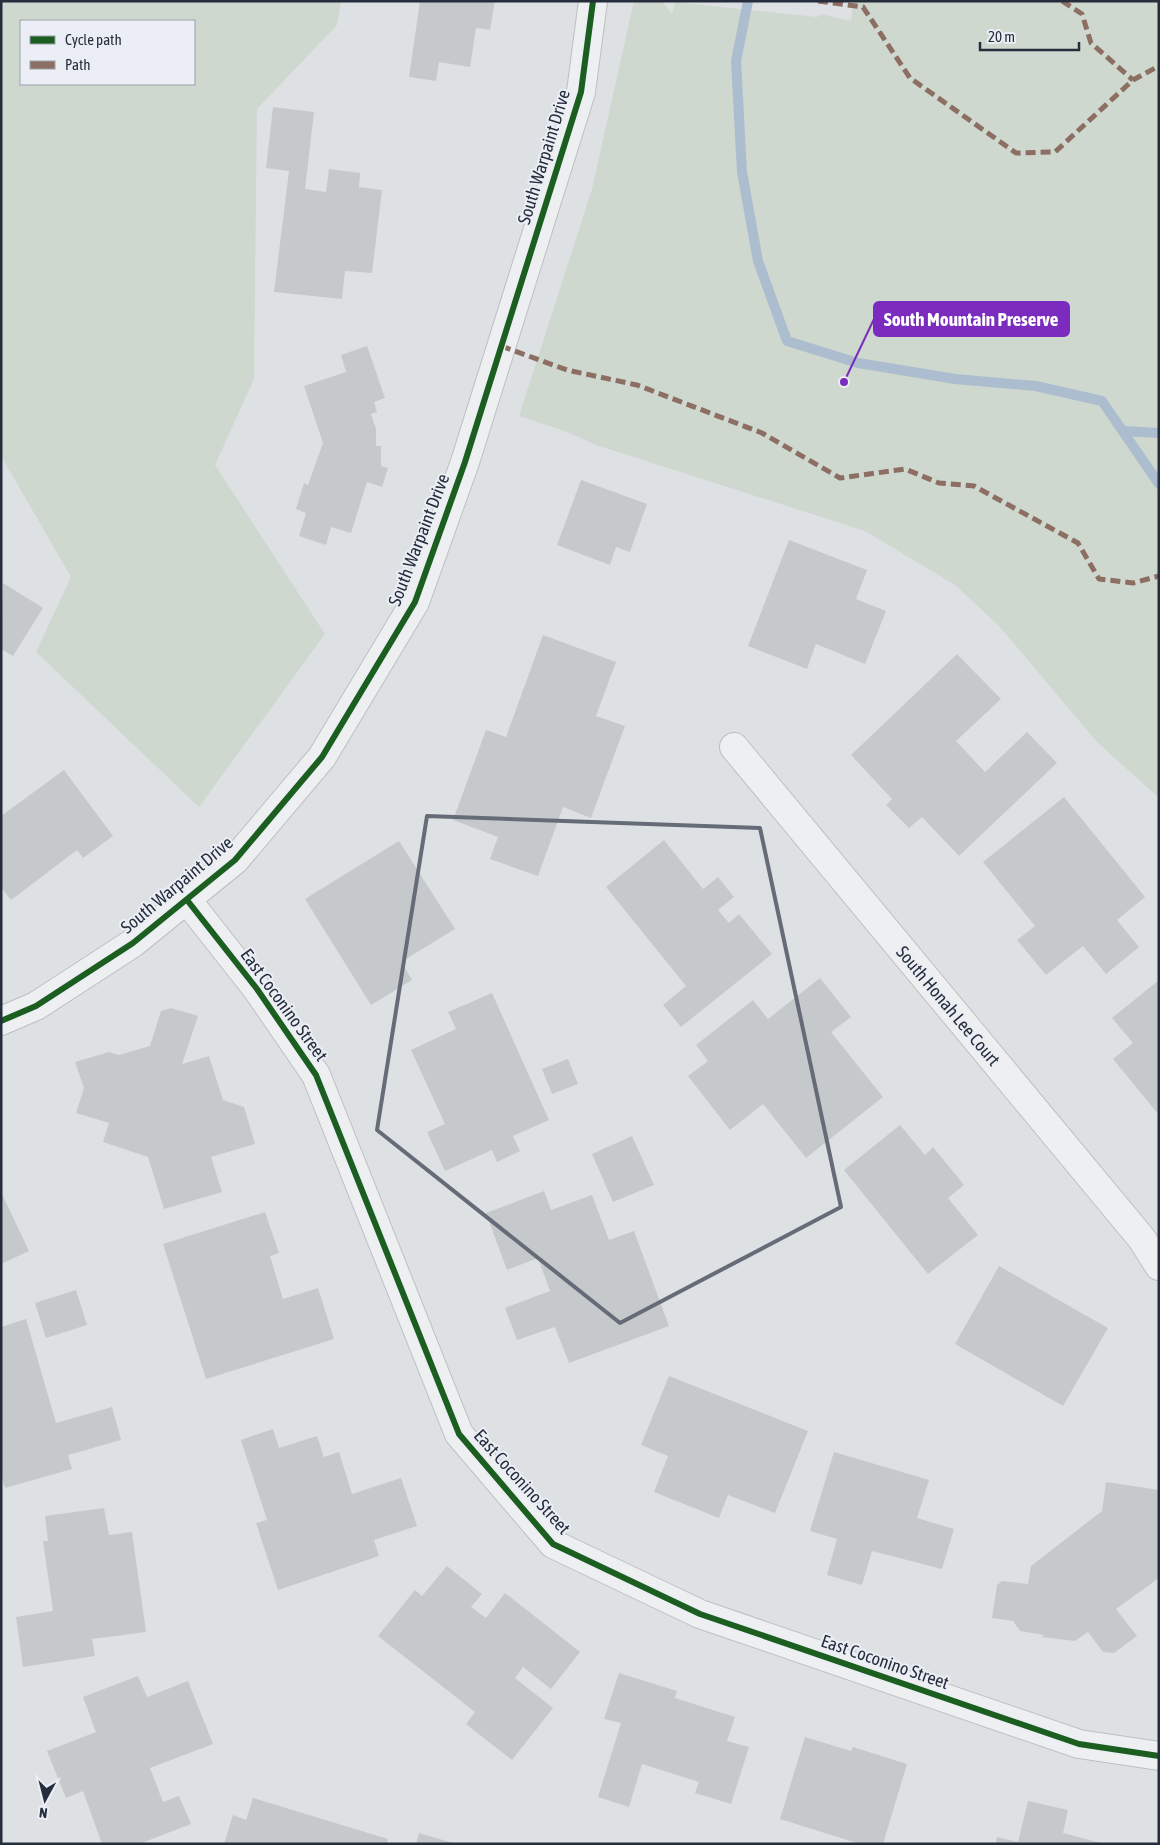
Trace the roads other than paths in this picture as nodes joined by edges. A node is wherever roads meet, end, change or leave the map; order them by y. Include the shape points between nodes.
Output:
1 (593, 1) edge
2 (734, 748) dead end
3 (187, 900) junction
4 (1, 1021) edge
5 (1159, 1266) edge
6 (1159, 1756) edge

1 - 3 street, South Warpaint Drive via 581,92 465,462 415,602 322,757 235,860
2 - 5 street, South Honah Lee Court via 1142,1239
3 - 4 street, South Warpaint Drive via 133,943 44,1001
3 - 6 street, East Coconino Street via 257,989 316,1076 459,1434 553,1544 700,1614 1079,1744

